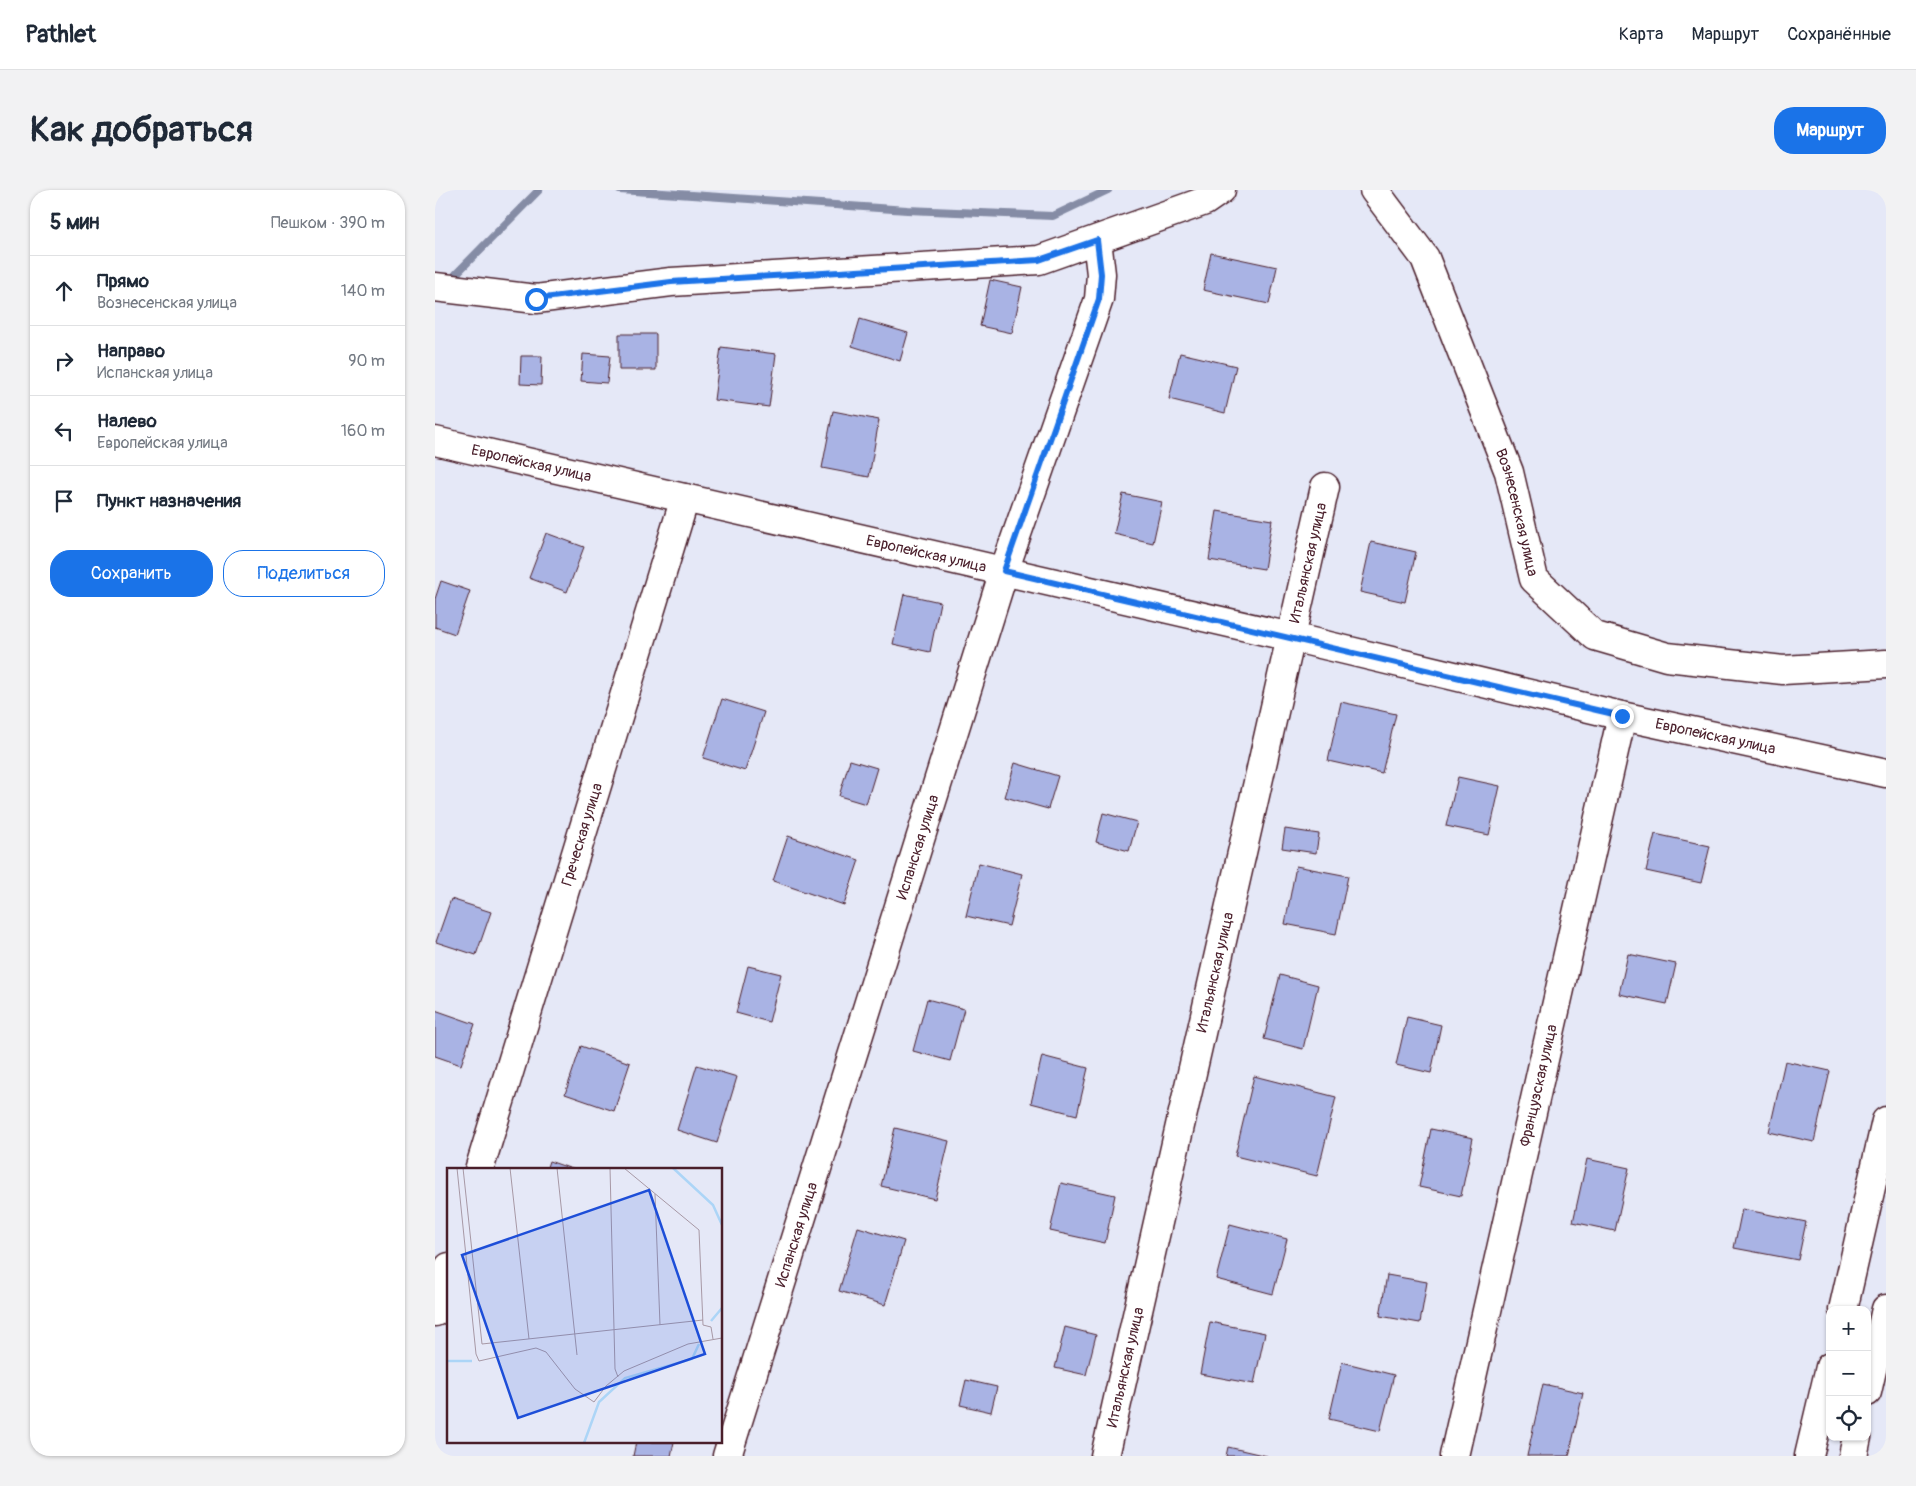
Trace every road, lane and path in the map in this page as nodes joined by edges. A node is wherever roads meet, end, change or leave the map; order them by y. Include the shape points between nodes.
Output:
1 (1221, 190) edge
2 (1374, 190) edge
3 (1097, 240) junction
4 (435, 287) edge
5 (435, 442) edge
6 (1325, 487) dead end
7 (685, 498) junction
8 (1004, 571) junction
9 (1291, 637) junction
10 (1886, 664) edge
11 (1622, 716) junction
12 (1886, 773) edge
13 (1886, 1121) edge
14 (480, 1168) edge
15 (447, 1273) edge
16 (1844, 1306) edge
17 (1886, 1308) edge
18 (435, 1312) edge
19 (1871, 1374) edge
20 (1826, 1384) edge
21 (1856, 1441) edge
22 (727, 1456) edge
23 (1105, 1456) edge
24 (1454, 1456) edge
25 (1809, 1456) edge
26 (1853, 1456) edge

1 - 3 street via 1205,201
2 - 10 street, Вознесенская улица via 1425,258 1509,472 1535,579 1588,630 1595,636 1667,657 1783,670
3 - 4 street via 1039,260 671,282 536,299
3 - 8 street, Испанская улица via 1101,274 1099,299
5 - 7 street, Европейская улица
6 - 9 street, Итальянская улица
7 - 8 street, Европейская улица
7 - 14 street, Греческая улица
8 - 9 street, Европейская улица
8 - 22 street, Испанская улица
9 - 11 street, Европейская улица
9 - 23 street, Итальянская улица
11 - 12 street, Европейская улица
11 - 24 street, Французская улица
13 - 16 street
15 - 18 street
17 - 19 street
20 - 25 street
21 - 26 street

